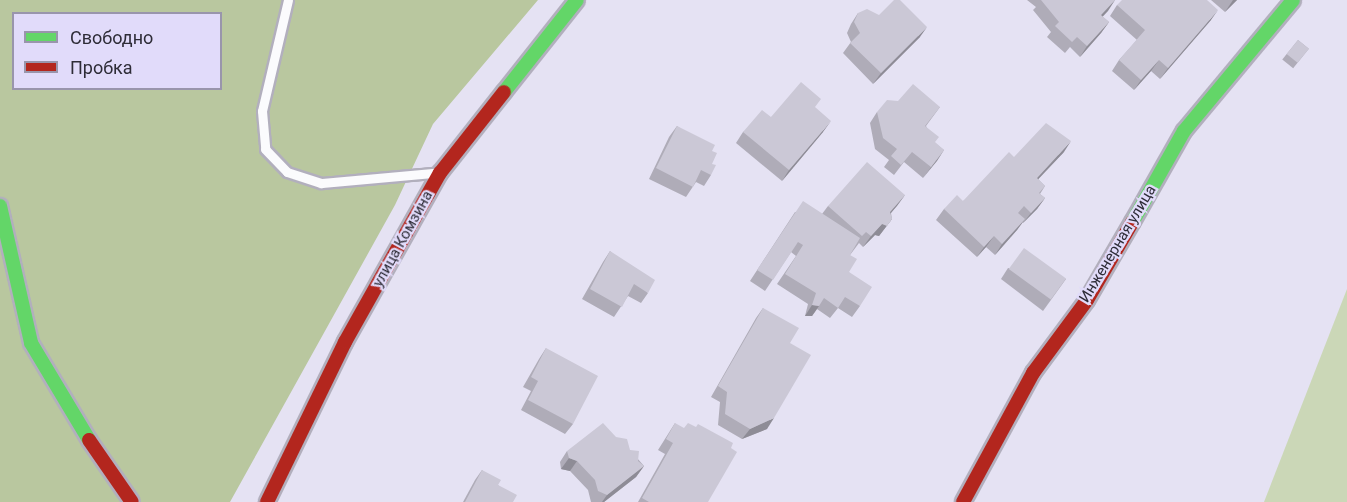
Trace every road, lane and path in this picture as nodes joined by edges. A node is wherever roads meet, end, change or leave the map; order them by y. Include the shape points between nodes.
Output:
1 (288, 0) edge
2 (577, 0) edge
3 (1293, 0) edge
4 (440, 173) junction
5 (0, 206) edge
6 (132, 502) edge
7 (267, 502) edge
8 (963, 502) edge

1 - 4 lane via 262,111 265,149 287,172 321,183
2 - 4 street, улица Комзина
3 - 8 street, Инженерная улица via 1184,131 1087,300 1033,373
4 - 7 street, улица Комзина via 345,342
5 - 6 street via 31,343 77,424

